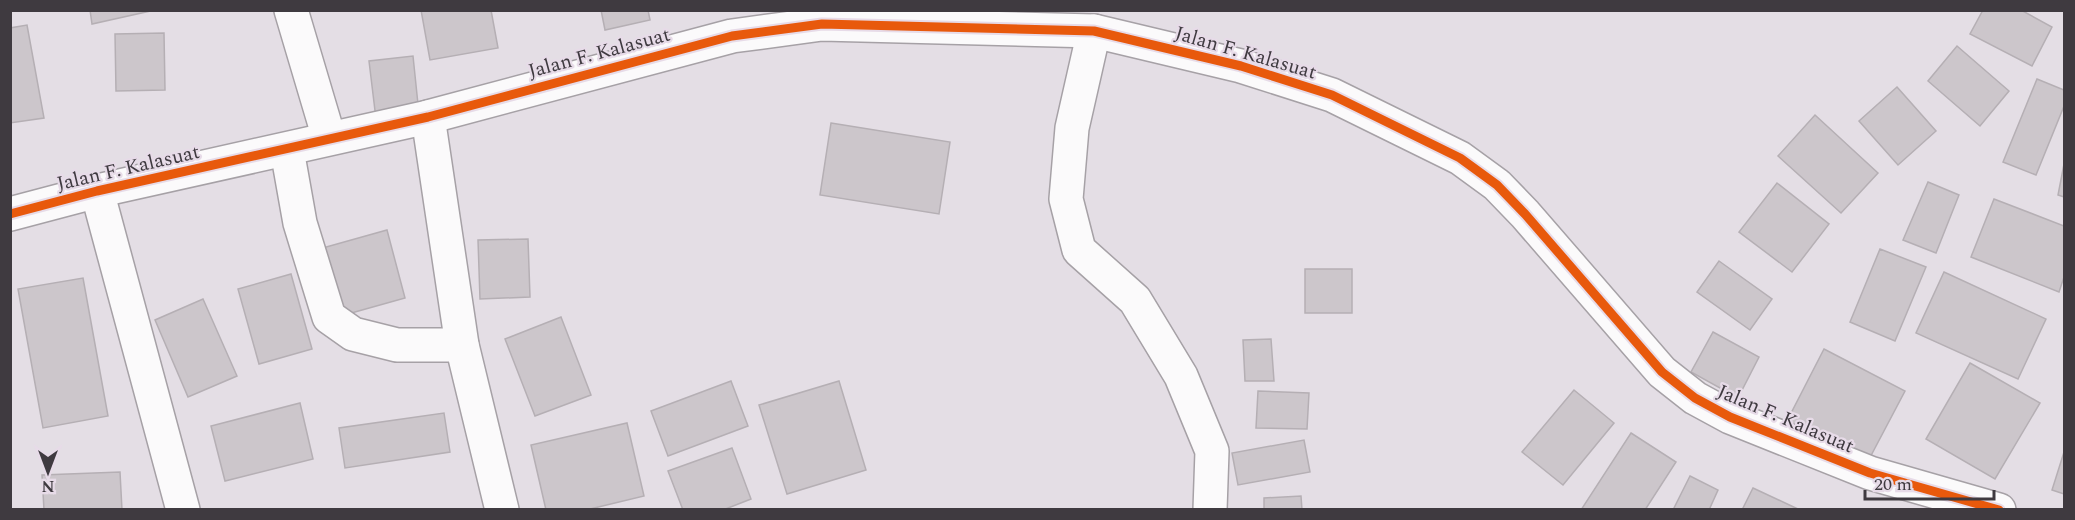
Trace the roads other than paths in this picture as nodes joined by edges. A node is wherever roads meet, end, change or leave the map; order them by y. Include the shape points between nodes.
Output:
1 (291, 10) edge
2 (822, 17) edge
3 (1094, 21) edge
4 (428, 117) junction
5 (329, 138) junction
6 (287, 150) junction
7 (97, 191) junction
8 (10, 214) edge
9 (462, 345) junction
10 (183, 510) edge
11 (502, 510) edge
12 (1210, 510) edge
13 (1999, 510) edge

1 - 5 street
2 - 3 street, Jalan F. Kalasuat
2 - 4 street, Jalan F. Kalasuat via 732,36
3 - 12 street via 1072,128 1066,199 1079,250 1135,300 1181,376 1212,451
3 - 13 street, Jalan F. Kalasuat via 1332,95 1460,158 1497,185 1662,372 1695,398 1730,417 1870,472
4 - 5 street, Jalan F. Kalasuat
4 - 9 street
5 - 6 street, Jalan F. Kalasuat
6 - 7 street, Jalan F. Kalasuat
6 - 9 street via 300,223 329,317 353,334 397,345
7 - 8 street, Jalan F. Kalasuat
7 - 10 street
9 - 11 street

